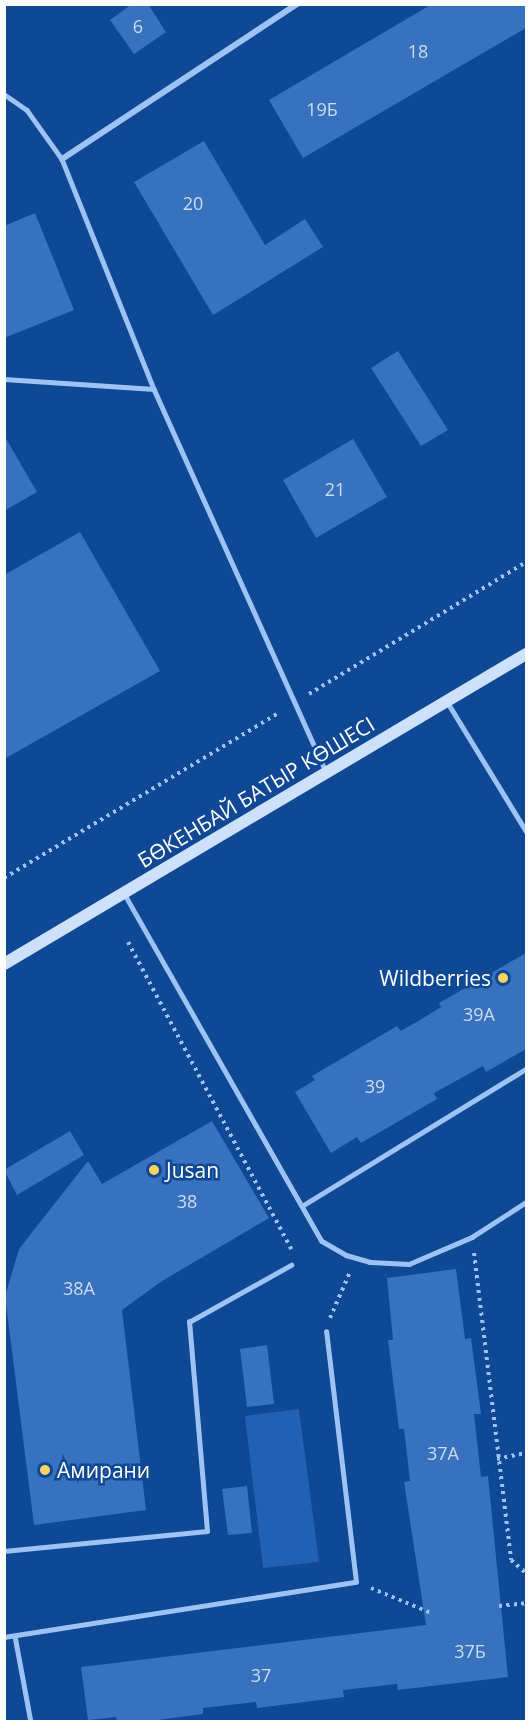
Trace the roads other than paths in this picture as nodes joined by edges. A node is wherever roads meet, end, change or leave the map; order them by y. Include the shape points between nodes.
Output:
1 (297, 4) edge
2 (289, 7) edge
3 (4, 94) edge
4 (62, 159) junction
5 (4, 379) edge
6 (154, 389) junction
7 (526, 654) edge
8 (447, 702) junction
9 (326, 772) junction
10 (526, 831) edge
11 (124, 893) junction
12 (4, 964) edge
13 (526, 1069) edge
14 (526, 1202) edge
15 (302, 1206) junction
16 (291, 1264) road end
17 (326, 1332) road end
18 (4, 1551) edge
19 (15, 1636) junction
20 (4, 1638) edge
21 (30, 1722) edge

1 - 2 street
2 - 4 street
3 - 4 lane via 27,110
4 - 6 lane
5 - 6 lane
6 - 9 lane
7 - 8 main road, БӨКЕНБАЙ БАТЫР КӨШЕСІ
8 - 9 main road, БӨКЕНБАЙ БАТЫР КӨШЕСІ
8 - 10 lane
9 - 11 main road, БӨКЕНБАЙ БАТЫР КӨШЕСІ
11 - 12 main road, БӨКЕНБАЙ БАТЫР КӨШЕСІ
11 - 15 lane
13 - 15 lane
14 - 15 lane via 472,1237 409,1264 357,1258 322,1241
16 - 18 lane via 189,1322 207,1531
17 - 19 lane via 356,1582
19 - 20 lane
19 - 21 lane

